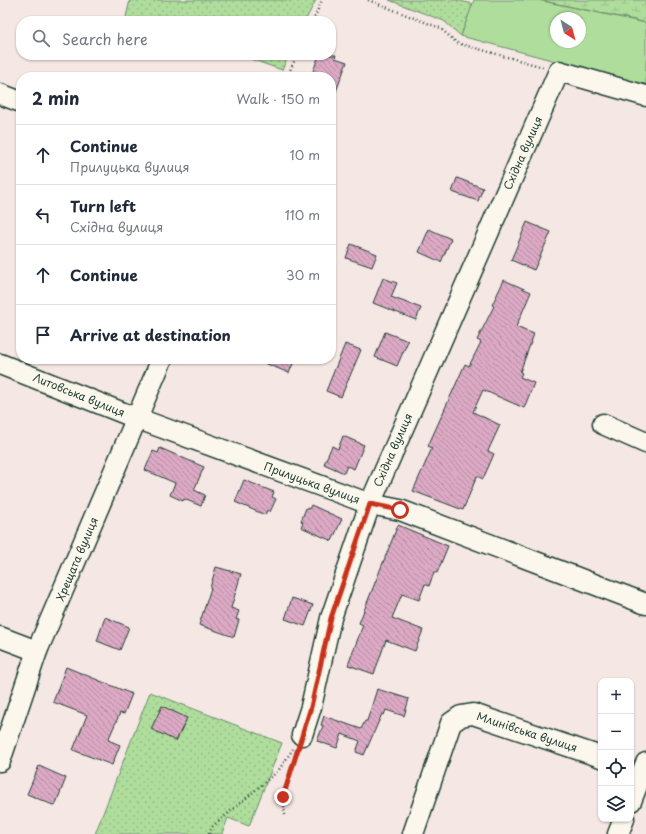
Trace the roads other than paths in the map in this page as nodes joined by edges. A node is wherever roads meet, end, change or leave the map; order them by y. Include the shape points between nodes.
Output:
1 (0, 94) edge
2 (646, 96) edge
3 (16, 100) edge
4 (0, 364) edge
5 (160, 364) edge
6 (136, 418) junction
7 (603, 424) dead end
8 (646, 443) edge
9 (370, 504) junction
10 (646, 604) edge
11 (0, 637) edge
12 (37, 651) junction
13 (302, 735) road end
14 (598, 756) edge
15 (0, 761) edge
16 (642, 768) edge
17 (634, 792) edge
18 (623, 822) edge
19 (413, 834) edge
20 (618, 834) edge

1 - 3 street
2 - 9 street, Східна вулиця via 559,71
4 - 6 street, Литовська вулиця
5 - 6 street, Хрещата вулиця
6 - 9 street, Прилуцька вулиця
6 - 12 street, Хрещата вулиця
7 - 8 street
9 - 10 street, Прилуцька вулиця via 400,510
9 - 13 street, Східна вулиця via 331,618
11 - 12 street
12 - 15 street, Хрещата вулиця
14 - 19 street, Млинівська вулиця via 473,714 461,716 451,723
16 - 17 street
18 - 20 street

